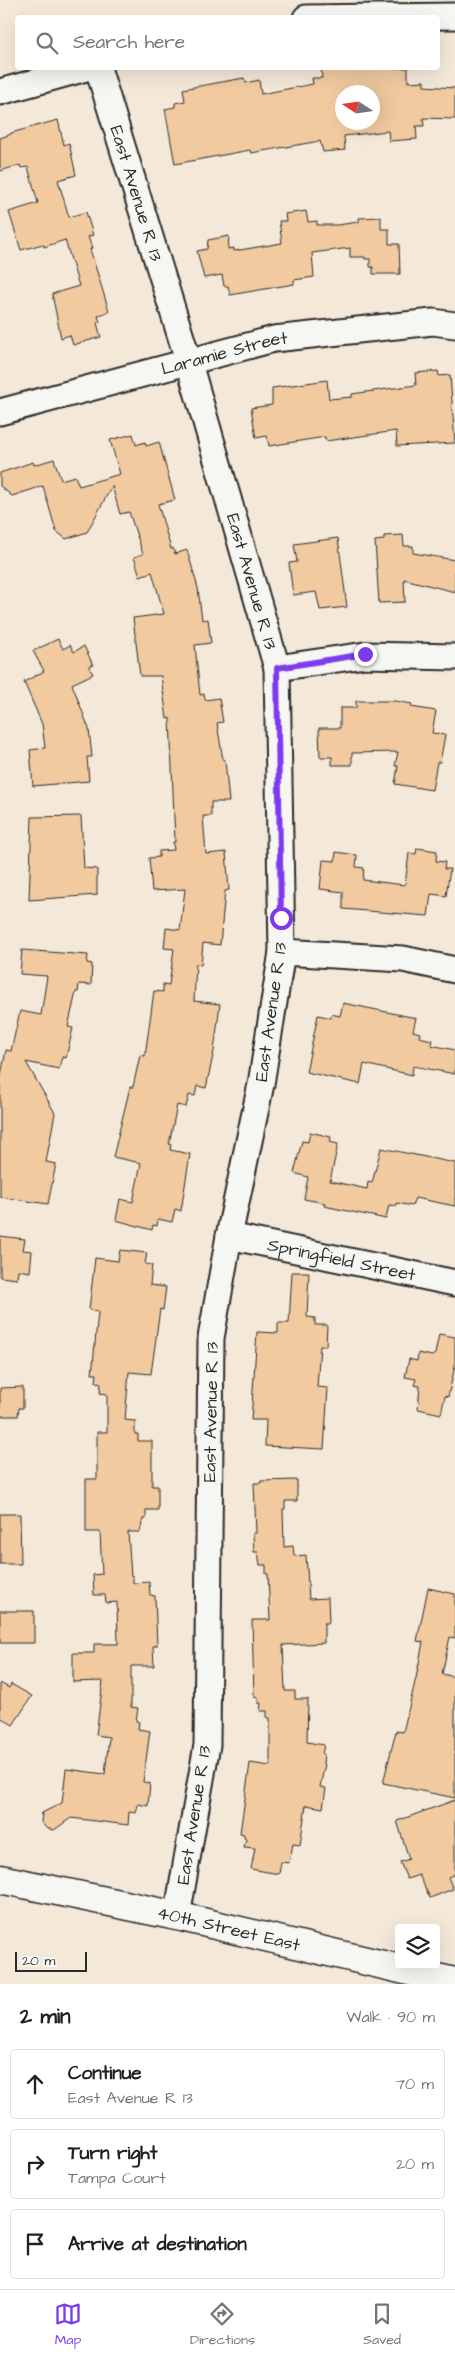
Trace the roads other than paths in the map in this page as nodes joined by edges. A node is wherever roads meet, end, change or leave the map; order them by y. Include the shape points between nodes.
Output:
1 (308, 11) edge
2 (426, 15) edge
3 (440, 15) edge
4 (455, 16) edge
5 (79, 70) edge
6 (99, 70) edge
7 (0, 92) edge
8 (455, 325) edge
9 (188, 360) junction
10 (0, 412) edge
11 (455, 657) edge
12 (277, 668) junction
13 (282, 952) junction
14 (455, 970) edge
15 (229, 1236) junction
16 (455, 1283) edge
17 (0, 1879) edge
18 (177, 1916) junction
19 (455, 1982) edge

1 - 2 street
3 - 4 street
5 - 7 street
6 - 9 street, East Avenue R 13
8 - 9 street, Laramie Street via 433,322 274,339
9 - 10 street, Laramie Street
9 - 12 street, East Avenue R 13
11 - 12 street via 365,654
12 - 13 street, East Avenue R 13
13 - 14 street via 403,958
13 - 15 street, East Avenue R 13 via 262,1084
15 - 16 street, Springfield Street
15 - 18 street, East Avenue R 13 via 212,1338 207,1745
17 - 18 main road, 40th Street East
18 - 19 main road, 40th Street East

